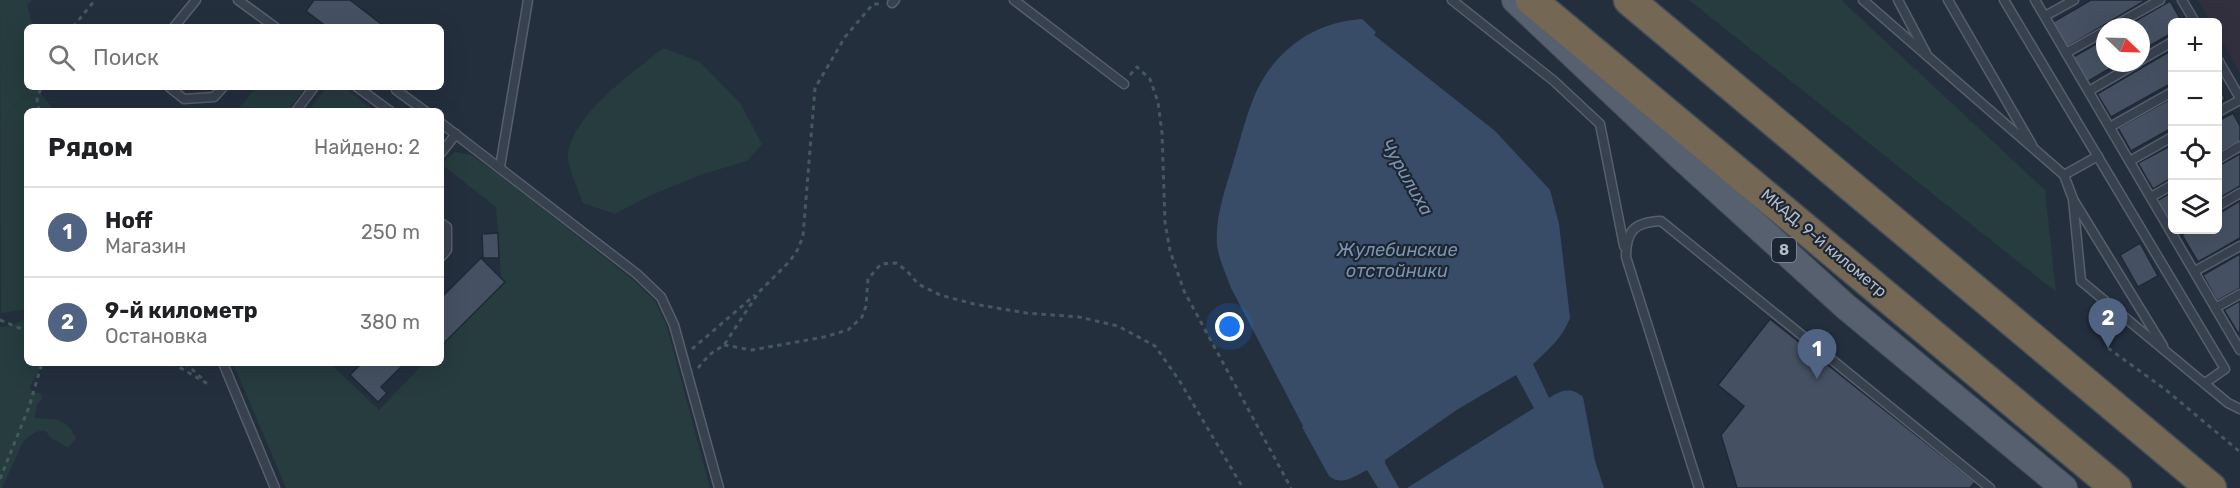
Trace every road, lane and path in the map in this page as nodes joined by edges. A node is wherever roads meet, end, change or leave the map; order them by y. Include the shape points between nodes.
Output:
1 (95, 0) edge
2 (196, 0) edge
3 (238, 0) edge
4 (528, 0) edge
5 (1014, 0) edge
6 (1452, 0) edge
7 (1515, 0) edge
8 (1531, 0) edge
9 (1629, 0) edge
10 (1863, 0) edge
11 (1898, 0) edge
12 (1948, 0) edge
13 (2004, 0) edge
14 (2035, 0) edge
15 (2074, 0) edge
16 (2160, 0) edge
17 (2182, 0) edge
18 (893, 2) edge
19 (2045, 16) junction
20 (2128, 18) edge
21 (2193, 18) edge
22 (75, 24) edge
23 (176, 24) edge
24 (270, 24) edge
25 (2096, 36) edge
26 (2168, 44) edge
27 (2066, 53) junction
28 (2150, 55) edge
29 (1928, 57) junction
30 (2222, 70) edge
31 (2122, 72) edge
32 (1124, 84) joint
33 (40, 90) edge
34 (173, 90) edge
35 (221, 90) edge
36 (312, 90) edge
37 (361, 90) edge
38 (396, 90) dead end
39 (2089, 91) junction
40 (2168, 94) edge
41 (2240, 99) edge
42 (38, 108) edge
43 (298, 108) edge
44 (386, 108) edge
45 (421, 108) edge
46 (2222, 109) edge
47 (444, 125) edge
48 (2110, 127) junction
49 (456, 134) junction
50 (2168, 139) edge
51 (2240, 146) edge
52 (444, 149) edge
53 (2036, 151) junction
54 (2098, 156) junction
55 (2222, 156) edge
56 (2130, 161) junction
57 (501, 167) junction
58 (2064, 176) junction
59 (2168, 186) edge
60 (2240, 193) edge
61 (2151, 196) junction
62 (2073, 199) junction
63 (2222, 203) edge
64 (2168, 221) edge
65 (444, 225) edge
66 (2176, 234) edge
67 (2240, 246) edge
68 (444, 254) edge
69 (1626, 257) junction
70 (2195, 271) junction
71 (759, 292) junction
72 (2240, 294) edge
73 (2217, 307) junction
74 (0, 320) edge
75 (24, 330) edge
76 (724, 345) junction
77 (2239, 346) edge
78 (2108, 348) dead end
79 (2166, 352) junction
80 (683, 356) junction
81 (41, 366) edge
82 (177, 366) edge
83 (188, 366) edge
84 (224, 366) edge
85 (691, 383) junction
86 (2205, 383) junction
87 (2240, 409) edge
88 (2240, 452) edge
89 (0, 479) edge
90 (275, 488) edge
91 (719, 488) edge
92 (1243, 488) edge
93 (1291, 488) edge
94 (1699, 488) edge
95 (1990, 488) edge
96 (2064, 488) edge
97 (2116, 488) edge
98 (2211, 488) edge

1 - 22 path
2 - 23 lane
3 - 24 lane
4 - 57 lane
5 - 32 lane
6 - 69 lane via 1554,81 1600,124
7 - 96 main road, 8 via 1845,306
8 - 97 highway, МКАД, 9-й километр
9 - 98 highway
10 - 29 lane
11 - 29 lane
12 - 53 lane
13 - 54 lane
14 - 19 lane
15 - 19 lane
16 - 20 lane
17 - 21 lane
18 - 71 path via 873,4 845,37 815,88 803,236 790,261
19 - 27 lane
25 - 27 lane
26 - 28 lane
27 - 39 lane
29 - 53 lane
30 - 41 lane
31 - 39 lane
32 - 93 path via 1137,67 1150,79 1162,133 1165,222 1180,281
33 - 42 path
34 - 35 lane via 184,99 214,98
36 - 43 lane
37 - 44 lane
38 - 45 lane
39 - 48 lane
40 - 48 lane
41 - 46 lane
47 - 49 lane
48 - 56 lane
49 - 52 lane
49 - 57 lane
50 - 56 lane
51 - 55 lane
53 - 58 lane
54 - 58 lane
54 - 86 lane via 2225,369
56 - 61 lane
57 - 80 lane via 661,297
58 - 62 lane
59 - 61 lane
60 - 63 lane
61 - 64 lane
62 - 79 lane
62 - 79 lane via 2081,281
65 - 68 lane
66 - 70 lane
67 - 70 lane
69 - 94 lane
69 - 95 lane via 1626,241 1634,228 1660,221
70 - 73 lane
71 - 76 path
71 - 80 path
72 - 73 lane
73 - 77 lane
74 - 75 path
76 - 85 path via 709,355
76 - 92 path via 753,350 848,330 862,317 867,279 881,264 896,263 918,284 940,295 974,304 1079,317 1118,326 1155,346
78 - 88 path
79 - 86 lane
80 - 85 lane
81 - 89 path
82 - 83 path via 208,384
84 - 90 lane
85 - 91 lane
86 - 87 lane

